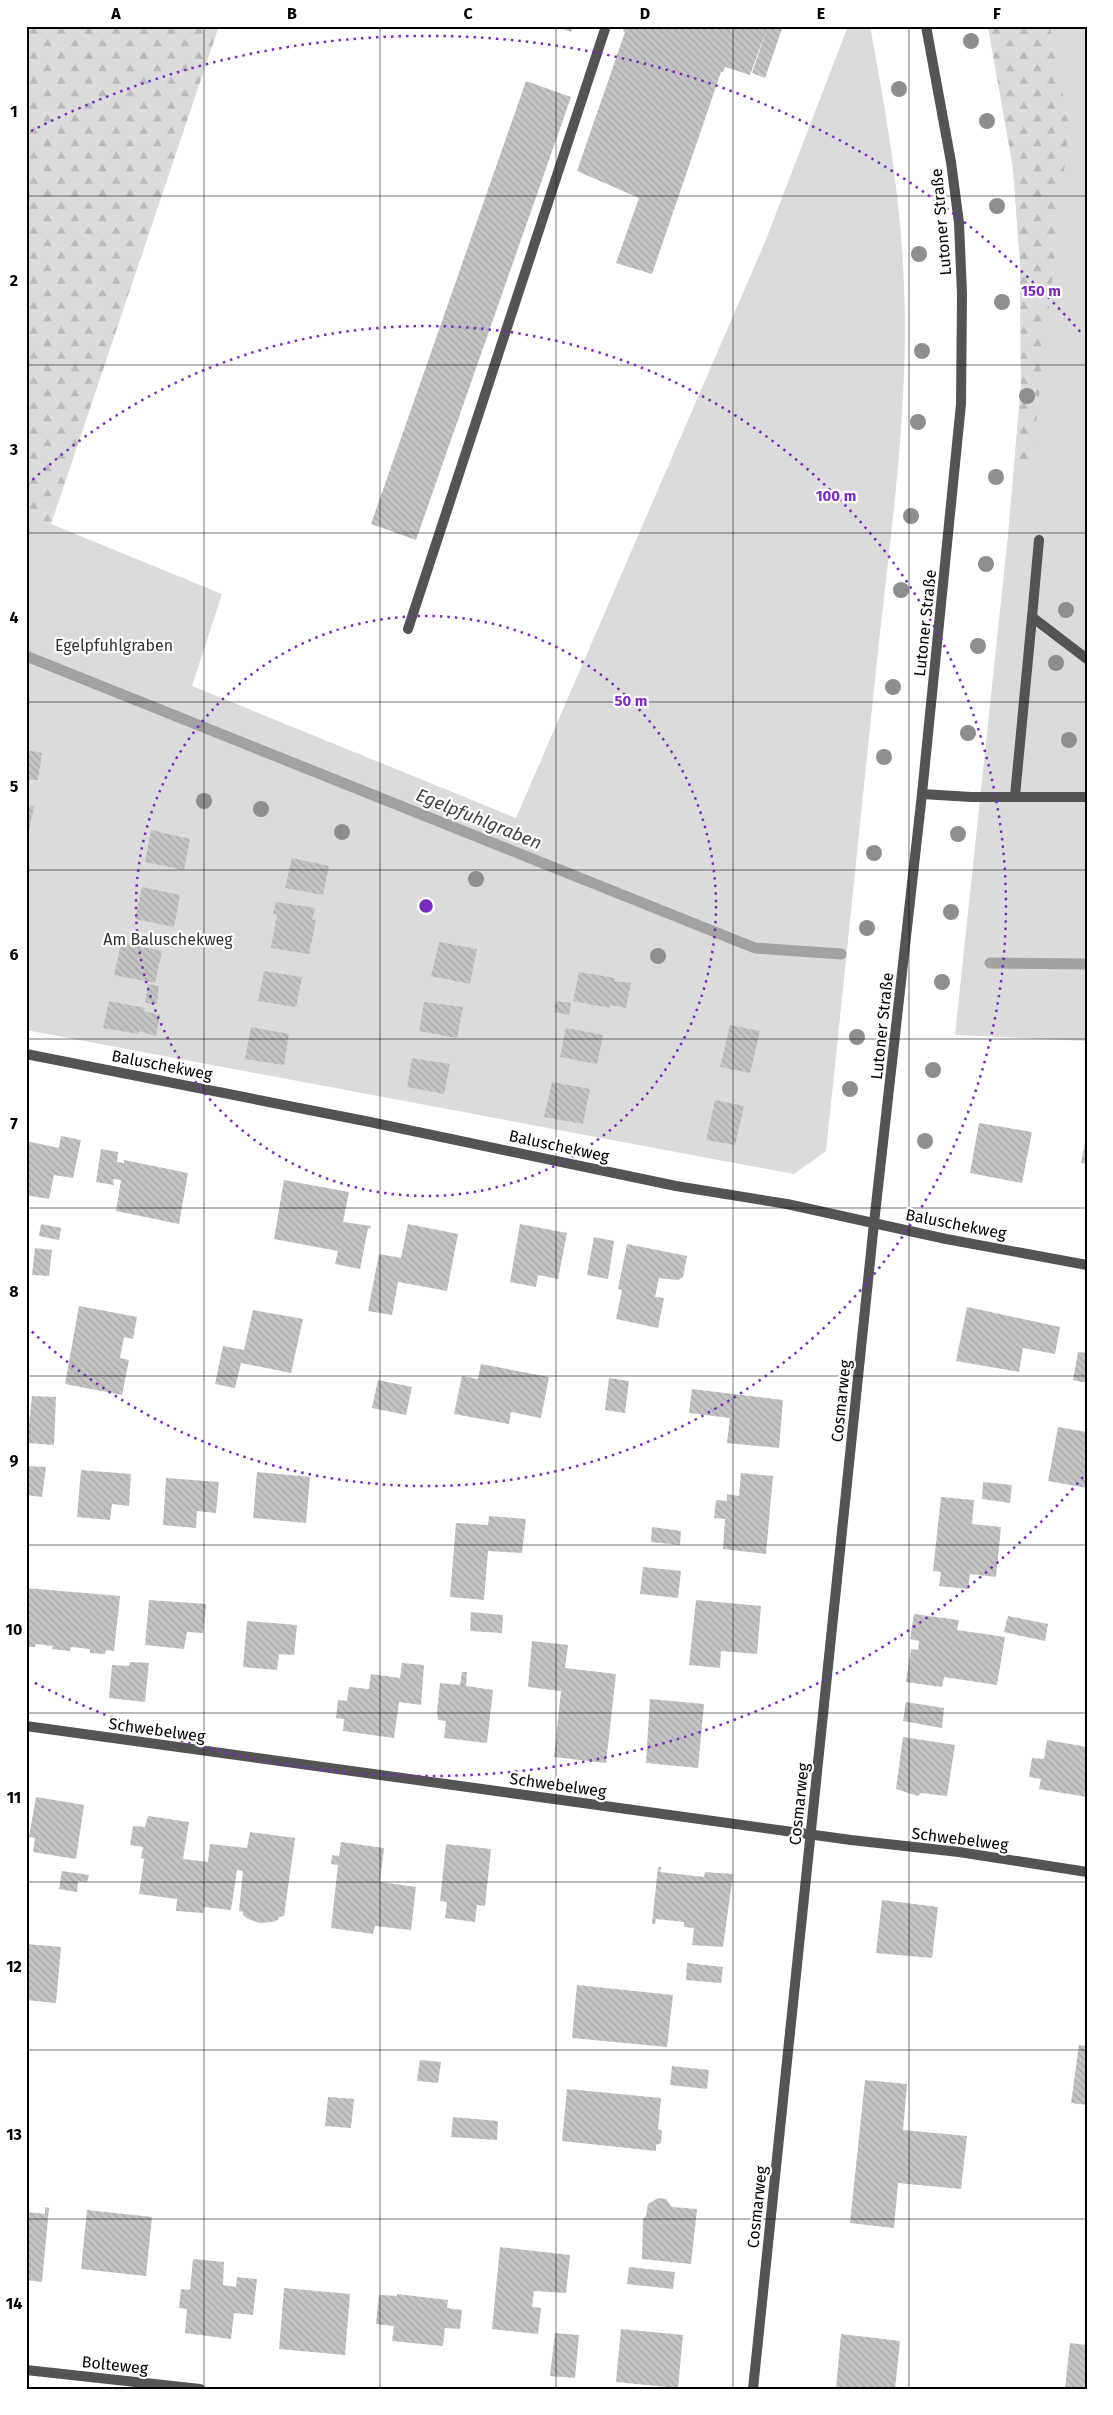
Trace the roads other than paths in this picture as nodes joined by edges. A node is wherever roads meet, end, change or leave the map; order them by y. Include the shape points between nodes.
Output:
1 (606, 26) edge
2 (926, 26) edge
3 (1039, 540) dead end
4 (1032, 617) junction
5 (408, 629) dead end
6 (1087, 659) edge
7 (922, 794) junction
8 (1015, 796) junction
9 (1087, 797) edge
10 (26, 1054) edge
11 (874, 1223) junction
12 (1087, 1265) edge
13 (26, 1726) edge
14 (811, 1834) junction
15 (1087, 1872) edge
16 (26, 2370) edge
17 (200, 2389) edge
18 (753, 2389) edge

1 - 5 street
2 - 7 street, Lutoner Straße via 959,223 962,294 961,404
3 - 4 street
4 - 6 street
4 - 8 street
7 - 8 street
7 - 11 street, Lutoner Straße
8 - 9 street
10 - 11 street, Baluschekweg
11 - 12 street, Baluschekweg
11 - 14 street, Cosmarweg
13 - 14 street, Schwebelweg
14 - 15 street, Schwebelweg
14 - 18 street, Cosmarweg
16 - 17 street, Bolteweg

